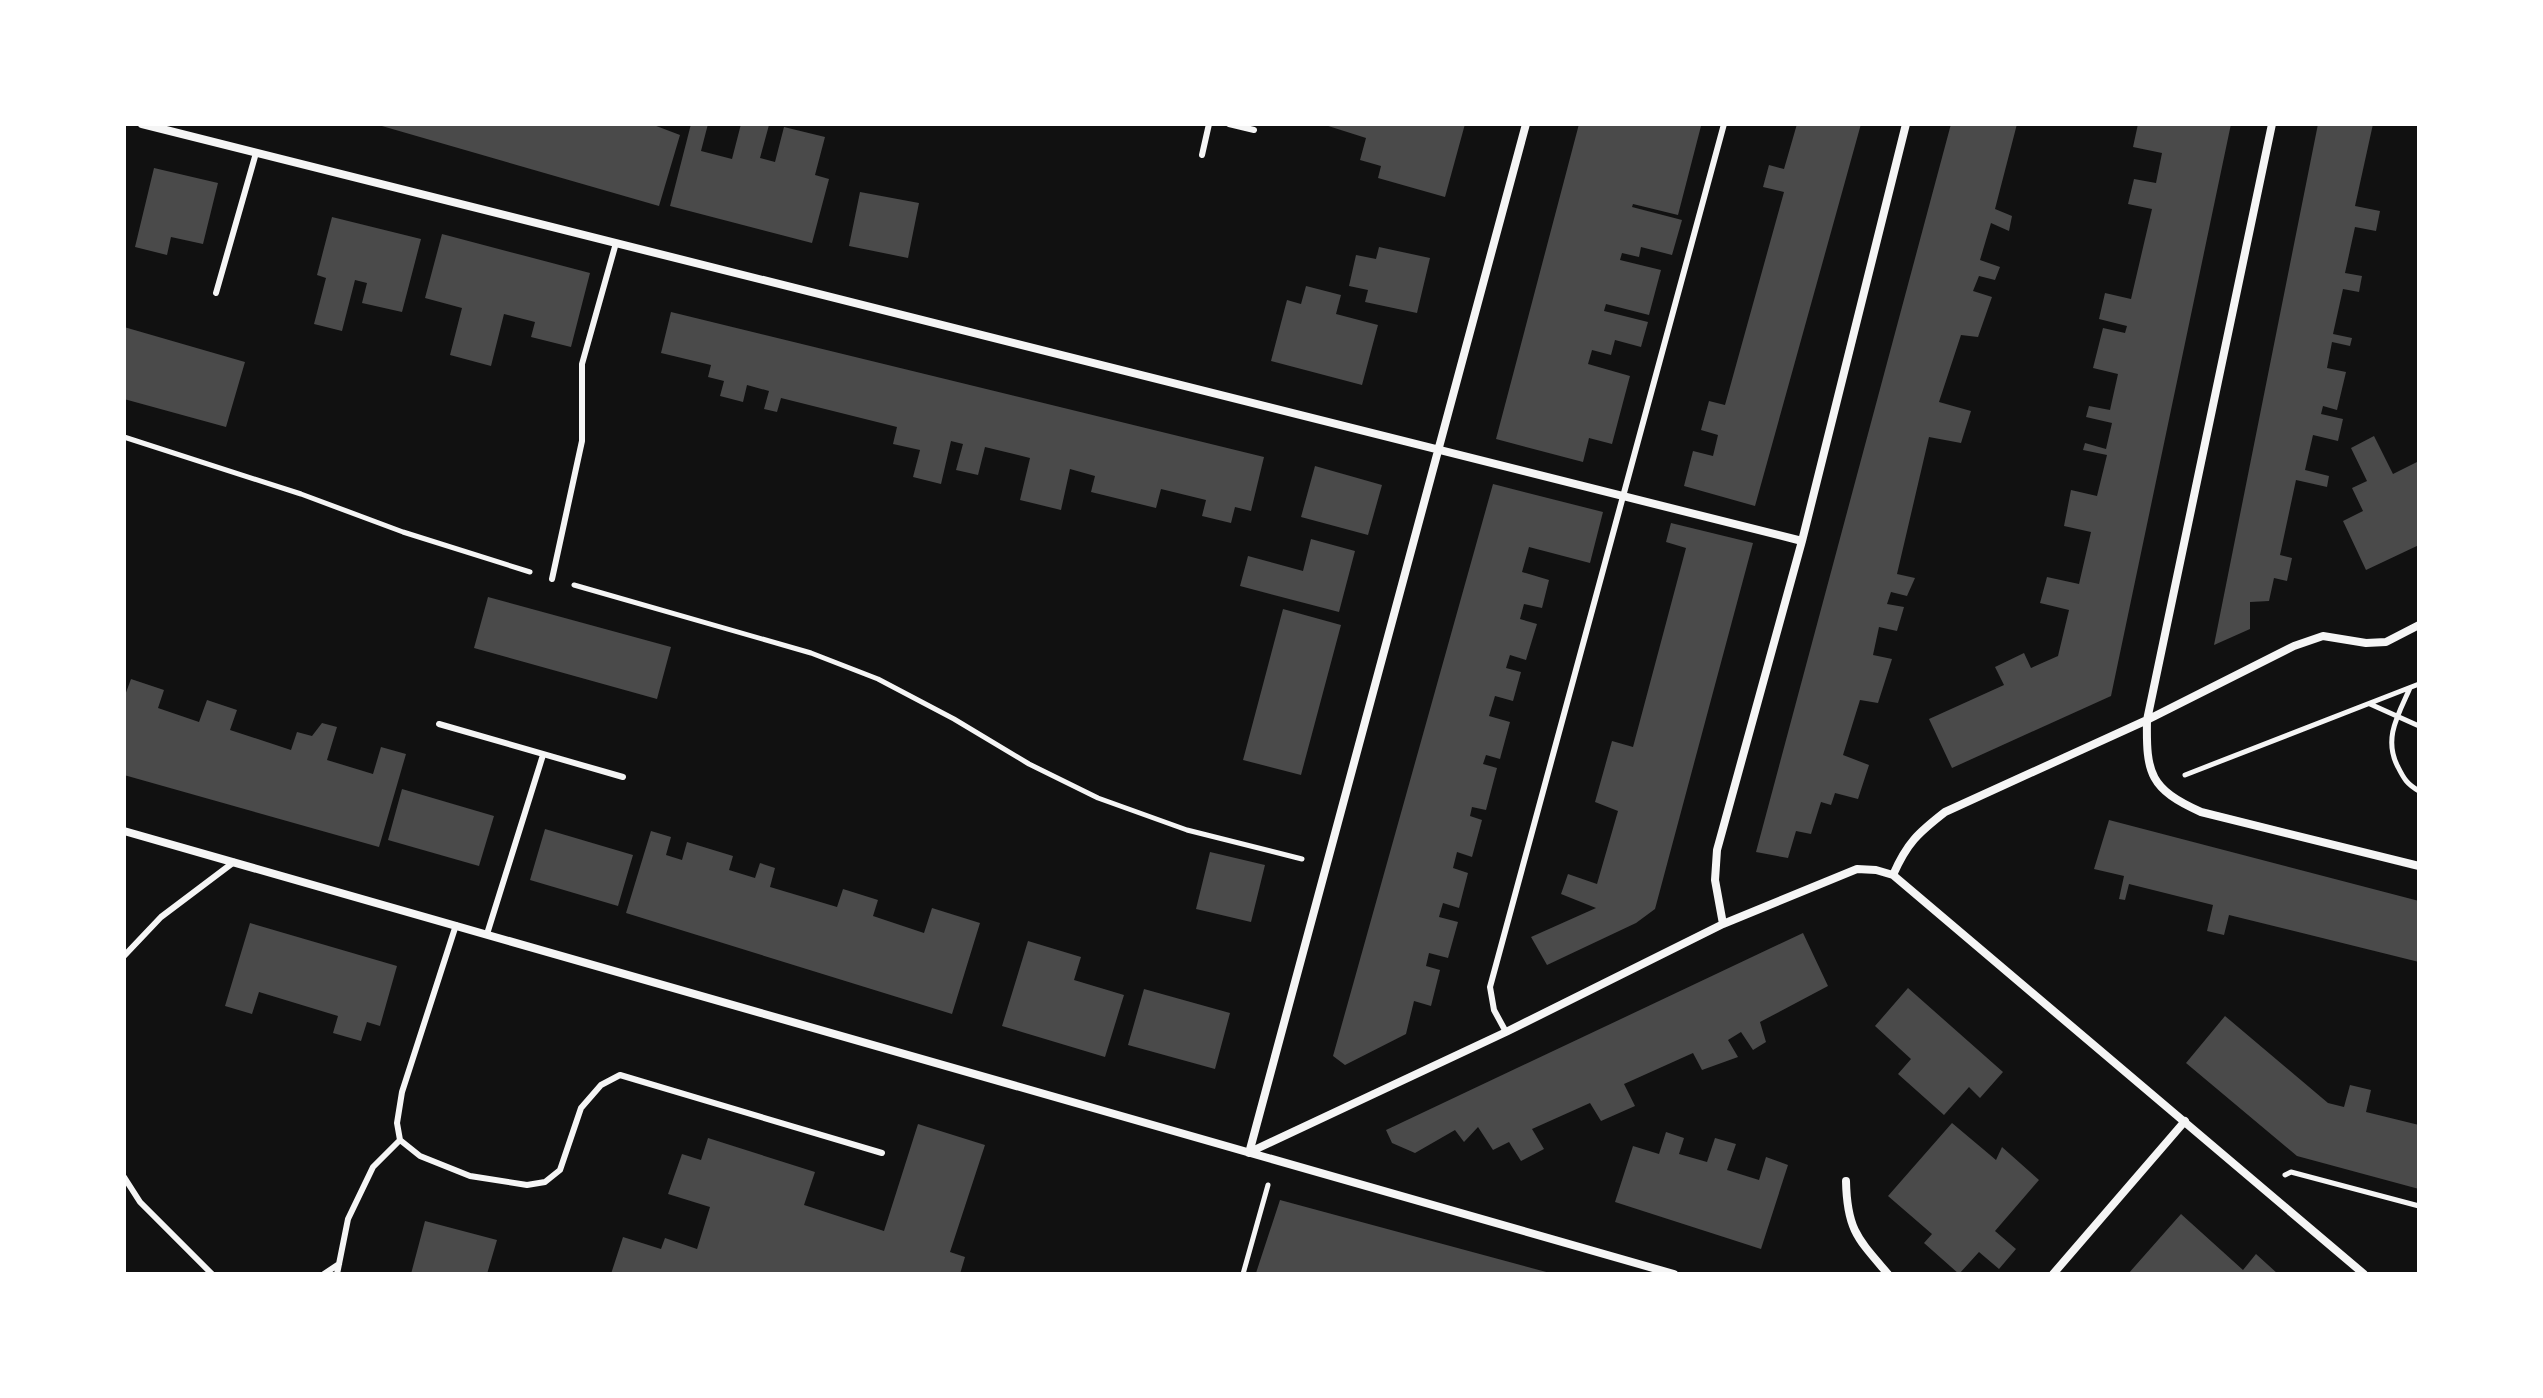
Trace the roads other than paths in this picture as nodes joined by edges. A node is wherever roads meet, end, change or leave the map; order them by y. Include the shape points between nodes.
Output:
1 (142, 124) edge
2 (1209, 124) edge
3 (1229, 124) edge
4 (1526, 124) edge
5 (1724, 124) edge
6 (1906, 124) edge
7 (2272, 124) edge
8 (1254, 130) dead end
9 (256, 153) junction
10 (1202, 155) dead end
11 (616, 243) junction
12 (216, 293) dead end
13 (1438, 449) junction
14 (1624, 495) junction
15 (1802, 541) junction
16 (552, 579) road end
17 (2419, 625) edge
18 (2147, 720) junction
19 (439, 724) dead end
20 (543, 755) junction
21 (623, 777) dead end
22 (124, 831) edge
23 (234, 862) junction
24 (2419, 866) edge
25 (1893, 875) junction
26 (1723, 924) junction
27 (456, 925) junction
28 (487, 934) junction
29 (124, 956) edge
30 (1506, 1032) junction
31 (2185, 1121) junction
32 (400, 1140) junction
33 (882, 1153) dead end
34 (1249, 1153) junction
35 (124, 1177) edge
36 (1846, 1181) dead end
37 (339, 1264) junction
38 (212, 1274) edge
39 (324, 1274) edge
40 (337, 1274) edge
41 (1674, 1274) edge
42 (1888, 1274) edge
43 (2053, 1274) edge
44 (2364, 1274) edge

1 - 9 street
2 - 10 lane
3 - 8 lane
4 - 13 street
5 - 14 lane
6 - 15 street
7 - 18 street
9 - 11 street
9 - 12 lane
11 - 13 street
11 - 16 lane via 582,364 582,441
13 - 14 street
13 - 34 street
14 - 15 street
14 - 30 lane via 1490,987
15 - 26 street via 1717,850 1715,880
17 - 18 street via 2386,642 2323,636 2294,646
18 - 24 street via 2149,771 2175,800 2201,812
18 - 25 street via 1945,812 1904,850
19 - 20 lane
20 - 21 lane
20 - 28 lane
22 - 23 street
23 - 27 street
23 - 29 lane via 161,917
25 - 26 street via 1857,869
25 - 31 street
26 - 30 street
27 - 28 street
27 - 32 lane via 402,1092
28 - 34 street
30 - 34 street
31 - 43 street
31 - 44 street
32 - 33 lane via 420,1156 470,1176 527,1185 545,1182 560,1170 581,1108 601,1085 620,1075
32 - 37 lane via 373,1167 348,1219
34 - 41 street
35 - 38 lane via 140,1202
36 - 42 street via 1847,1207 1858,1240
37 - 39 lane
37 - 40 lane

